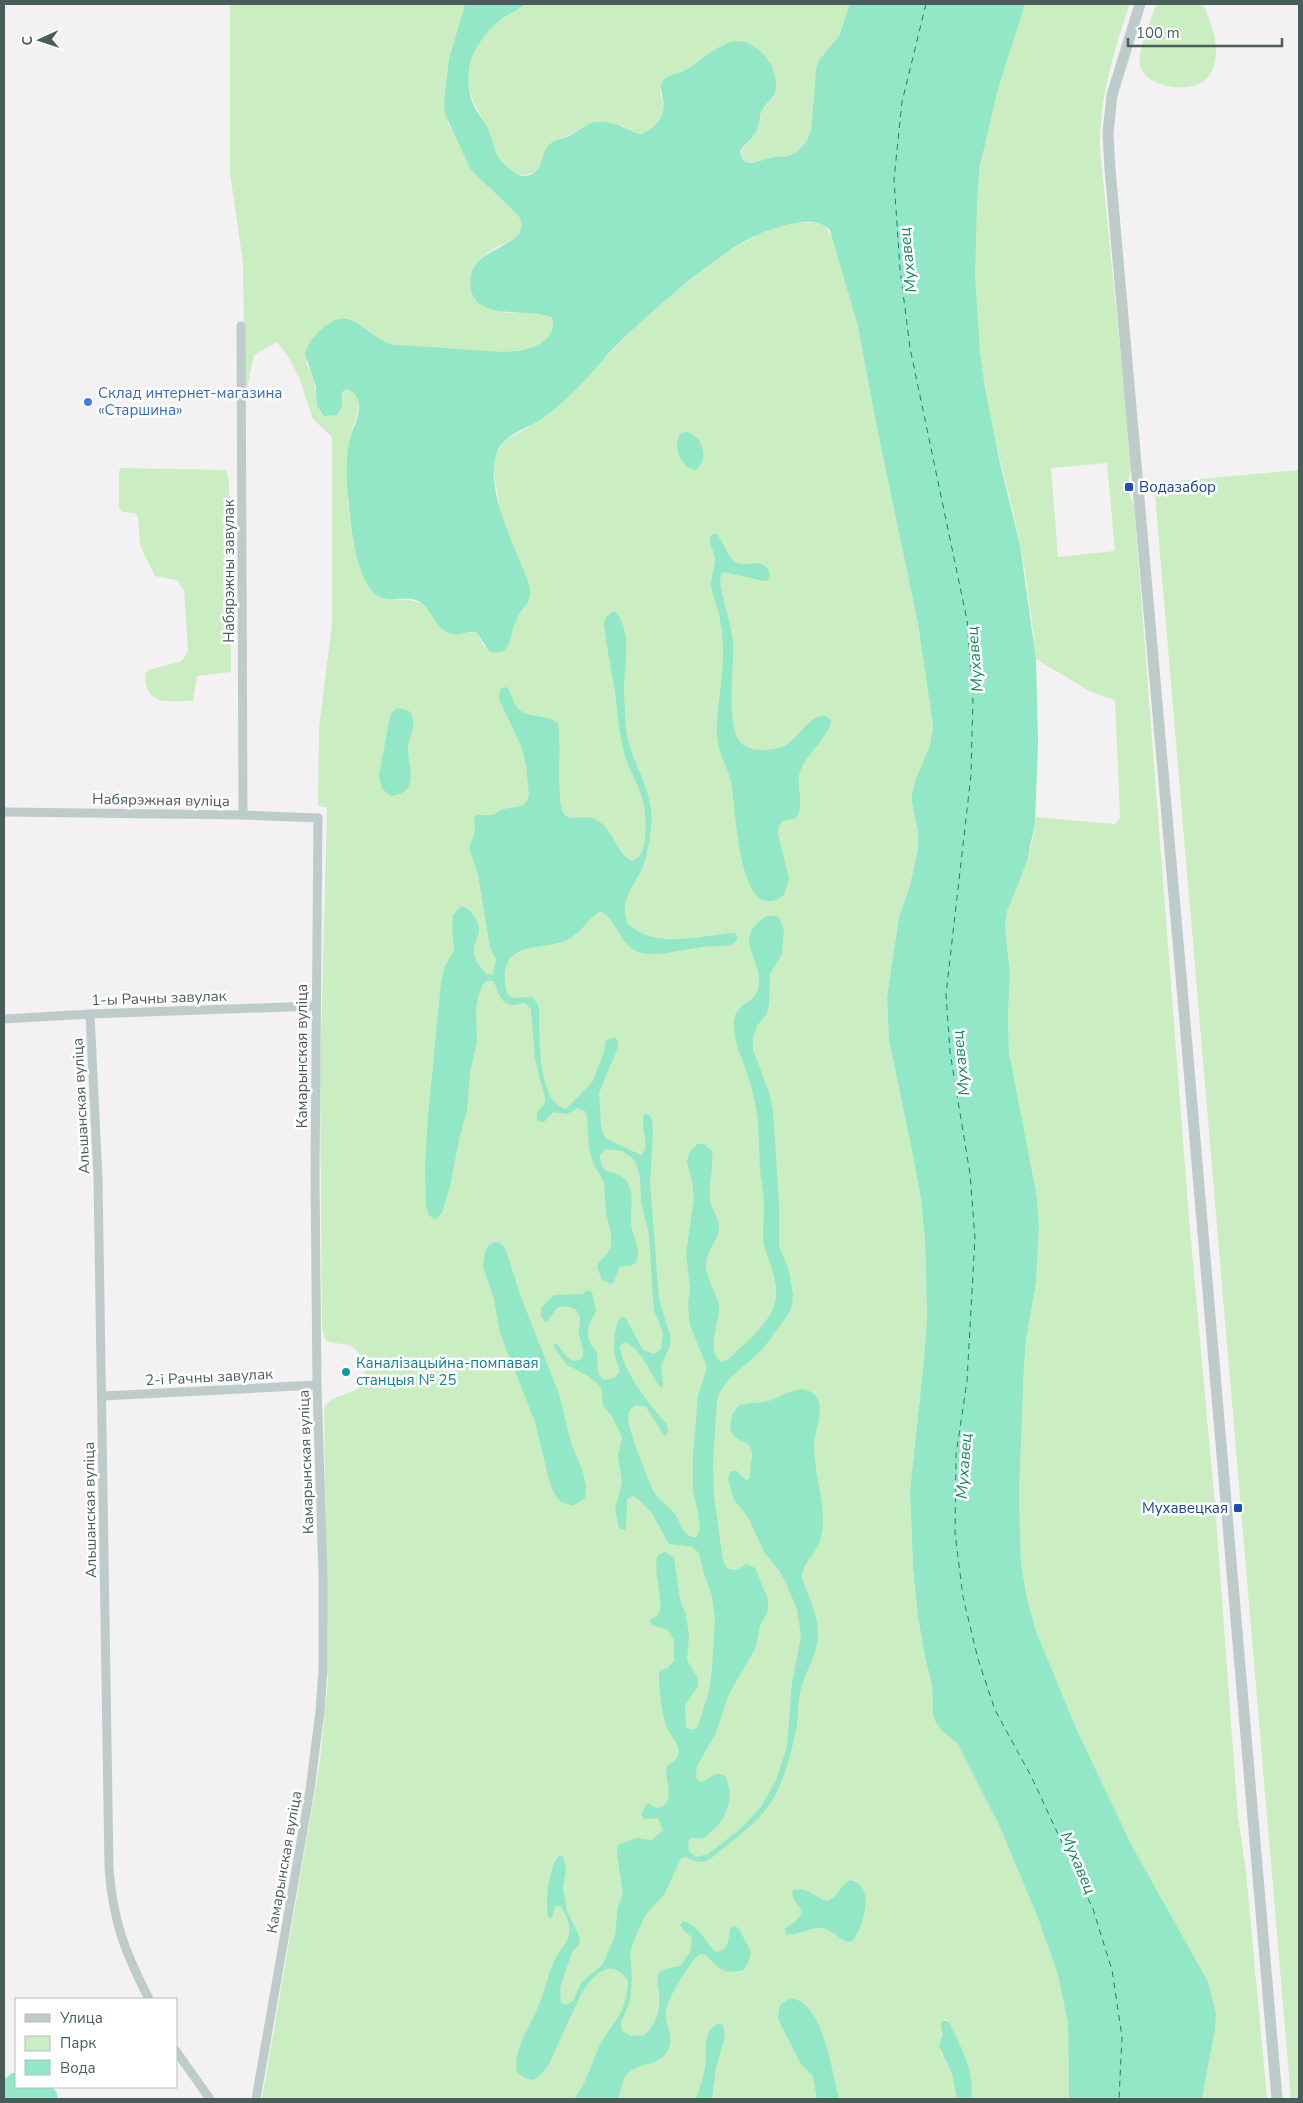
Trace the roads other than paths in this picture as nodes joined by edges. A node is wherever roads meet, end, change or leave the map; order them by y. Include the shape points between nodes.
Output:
1 (1140, 4) edge
2 (241, 326) dead end
3 (4, 812) edge
4 (243, 815) junction
5 (318, 818) joint
6 (315, 1006) junction
7 (90, 1014) junction
8 (4, 1019) edge
9 (317, 1385) junction
10 (103, 1396) junction
11 (148, 1998) edge
12 (178, 2054) edge
13 (210, 2099) edge
14 (256, 2099) edge
15 (1277, 2099) edge

1 - 15 street via 1112,95 1108,133 1110,169 1164,761 1176,936
2 - 4 street, Набярэжны завулак
3 - 4 street, Набярэжная вуліца
4 - 5 street, Набярэжная вуліца
5 - 6 street, Камарынская вуліца
6 - 7 street, 1-ы Рачны завулак
6 - 9 street, Камарынская вуліца
7 - 8 street, 1-ы Рачны завулак
7 - 10 street, Альшанская вуліца
9 - 10 street, 2-і Рачны завулак
9 - 14 street, Камарынская вуліца via 324,1575 320,1711 310,1790
10 - 11 street, Альшанская вуліца via 111,1898 128,1959
12 - 13 street

